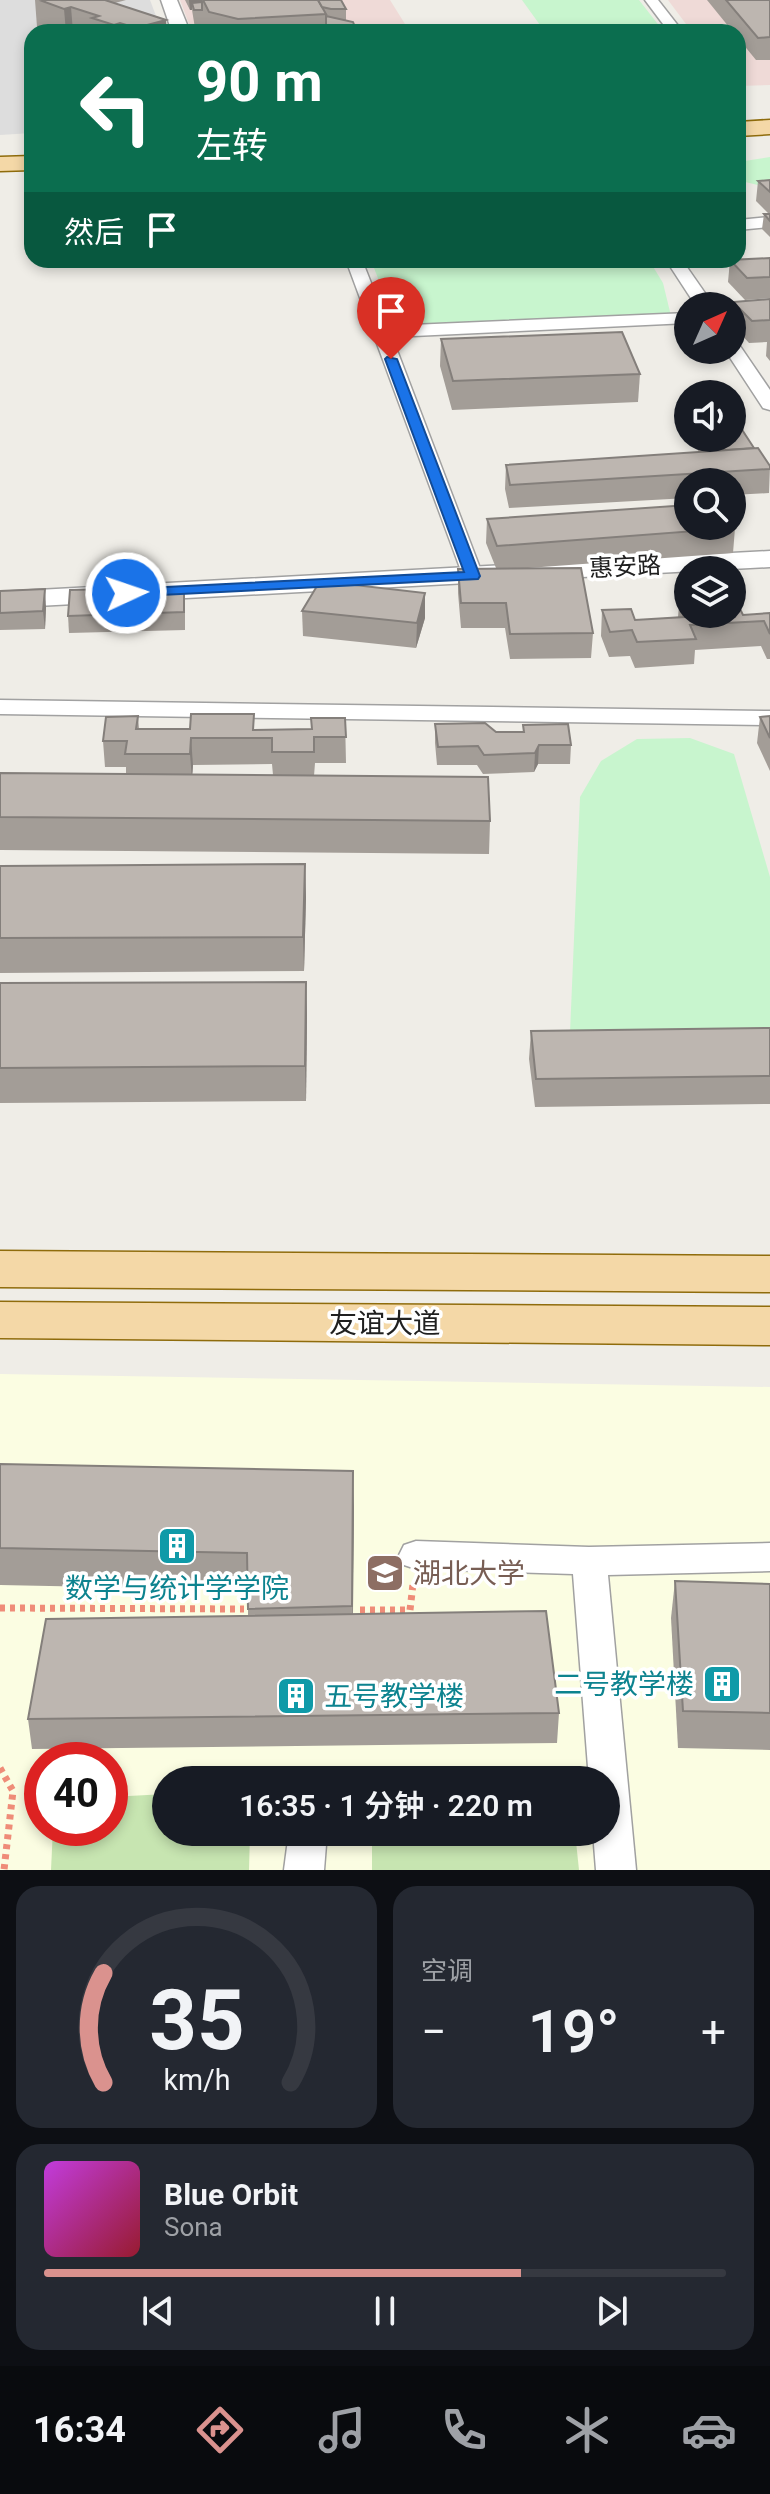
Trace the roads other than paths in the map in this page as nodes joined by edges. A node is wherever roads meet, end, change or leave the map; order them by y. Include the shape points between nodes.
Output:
1 (169, 0) edge
2 (651, 0) edge
3 (178, 24) edge
4 (670, 24) edge
5 (770, 111) edge
6 (746, 112) edge
7 (770, 127) edge
8 (746, 128) edge
9 (24, 154) edge
10 (0, 155) edge
11 (24, 163) edge
12 (0, 164) edge
13 (770, 222) edge
14 (746, 224) edge
15 (357, 268) edge
16 (679, 268) edge
17 (696, 292) edge
18 (674, 319) edge
19 (381, 332) junction
20 (743, 364) edge
21 (770, 404) edge
22 (770, 559) edge
23 (473, 576) junction
24 (0, 600) edge
25 (0, 707) edge
26 (770, 718) edge
27 (0, 1269) edge
28 (770, 1274) edge
29 (0, 1320) edge
30 (770, 1326) edge
31 (416, 1555) road end
32 (770, 1557) edge
33 (589, 1561) junction
34 (307, 1846) edge
35 (304, 1870) edge
36 (616, 1870) edge

1 - 3 street
2 - 4 street
5 - 6 main road
7 - 8 main road
9 - 10 main road
11 - 12 main road
13 - 14 street
15 - 19 street
16 - 17 street
18 - 19 street
19 - 23 street
20 - 21 street
22 - 23 street, 惠安路
23 - 24 street, 惠安路
25 - 26 street
27 - 28 main road, 友谊大道
29 - 30 main road, 友谊大道
31 - 33 street
32 - 33 street
33 - 36 street
34 - 35 street

